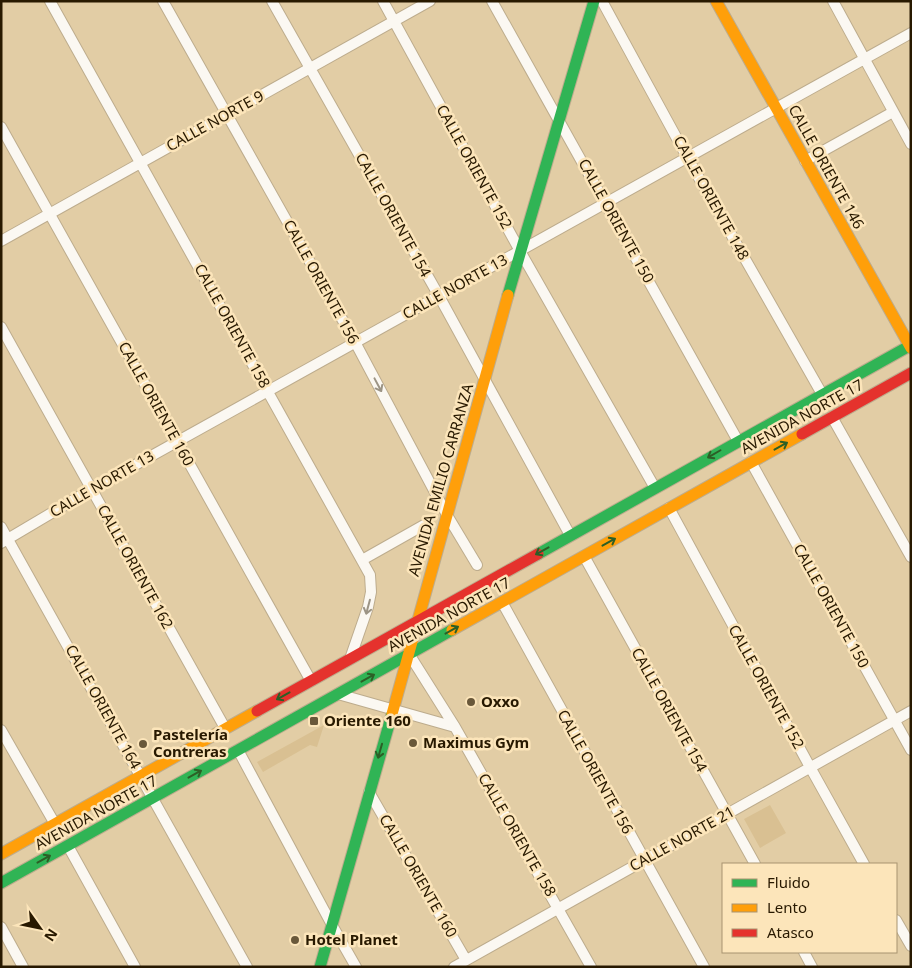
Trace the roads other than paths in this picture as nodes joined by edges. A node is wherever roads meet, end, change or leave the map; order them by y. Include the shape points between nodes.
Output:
1 (50, 1) edge
2 (164, 1) edge
3 (272, 1) edge
4 (383, 1) edge
5 (430, 1) edge
6 (492, 1) edge
7 (594, 1) edge
8 (602, 1) edge
9 (716, 1) edge
10 (833, 1) edge
11 (394, 21) junction
12 (911, 33) edge
13 (864, 58) junction
14 (310, 68) junction
15 (776, 108) junction
16 (893, 112) junction
17 (227, 115) junction
18 (559, 119) junction
19 (1, 127) edge
20 (911, 144) edge
21 (687, 157) junction
22 (805, 161) junction
23 (140, 162) junction
24 (605, 202) junction
25 (50, 214) junction
26 (1, 241) edge
27 (520, 251) junction
28 (438, 296) junction
29 (1, 327) edge
30 (355, 342) junction
31 (910, 346) edge
32 (911, 373) edge
33 (485, 381) junction
34 (268, 391) junction
35 (822, 394) junction
36 (832, 417) junction
37 (738, 440) junction
38 (176, 442) junction
39 (751, 462) junction
40 (655, 488) junction
41 (92, 489) junction
42 (669, 508) junction
43 (447, 515) junction
44 (424, 525) dead end
45 (1, 527) edge
46 (570, 535) junction
47 (5, 541) edge
48 (584, 556) junction
49 (911, 557) edge
50 (362, 560) junction
51 (476, 565) dead end
52 (502, 602) junction
53 (417, 621) junction
54 (409, 654) junction
55 (350, 659) junction
56 (311, 681) junction
57 (338, 694) junction
58 (392, 710) junction
59 (911, 711) edge
60 (894, 720) junction
61 (455, 727) junction
62 (225, 728) junction
63 (1, 730) edge
64 (238, 750) junction
65 (911, 750) edge
66 (810, 767) junction
67 (141, 776) junction
68 (369, 792) junction
69 (153, 798) junction
70 (727, 814) junction
71 (55, 824) junction
72 (68, 846) junction
73 (1, 854) edge
74 (644, 860) junction
75 (754, 863) edge
76 (863, 863) edge
77 (1, 883) edge
78 (559, 908) junction
79 (897, 922) edge
80 (332, 925) junction
81 (1, 927) edge
82 (911, 946) edge
83 (805, 953) edge
84 (466, 960) junction
85 (23, 967) edge
86 (135, 967) edge
87 (247, 967) edge
88 (320, 967) edge
89 (356, 967) edge
90 (454, 967) edge
91 (591, 967) edge
92 (704, 967) edge
93 (812, 967) edge

1 - 23 street, CALLE ORIENTE 158
2 - 17 street, CALLE ORIENTE 156
3 - 14 street, CALLE ORIENTE 154
4 - 11 street, CALLE ORIENTE 152
5 - 11 street, CALLE NORTE 9
6 - 18 street, CALLE ORIENTE 150
7 - 18 main road, AVENIDA EMILIO CARRANZA
8 - 21 street, CALLE ORIENTE 148
9 - 15 main road, CALLE ORIENTE 146
10 - 13 street
11 - 14 street, CALLE NORTE 9
11 - 27 street, CALLE ORIENTE 152
12 - 13 street, CALLE NORTE 13
13 - 15 street, CALLE NORTE 13
13 - 16 street
14 - 17 street, CALLE NORTE 9
14 - 28 street, CALLE ORIENTE 154
15 - 21 street, CALLE NORTE 13
15 - 22 main road, CALLE ORIENTE 146
16 - 20 street
16 - 22 street
17 - 23 street, CALLE NORTE 9
17 - 30 street, CALLE ORIENTE 156
18 - 24 street, CALLE ORIENTE 150
18 - 27 main road, AVENIDA EMILIO CARRANZA
19 - 25 street, CALLE ORIENTE 160
21 - 24 street, CALLE NORTE 13
21 - 35 street, CALLE ORIENTE 148
22 - 31 main road, CALLE ORIENTE 146
23 - 25 street, CALLE NORTE 9
23 - 34 street, CALLE ORIENTE 158
24 - 27 street, CALLE NORTE 13
24 - 37 street, CALLE ORIENTE 150
25 - 26 street, CALLE NORTE 9
25 - 38 street, CALLE ORIENTE 160
27 - 28 street, CALLE NORTE 13
27 - 33 main road, AVENIDA EMILIO CARRANZA
27 - 40 street, CALLE ORIENTE 152
28 - 30 street, CALLE NORTE 13
28 - 33 street, CALLE ORIENTE 154
29 - 41 street, CALLE ORIENTE 162
30 - 34 street, CALLE NORTE 13
30 -> 43 street, CALLE ORIENTE 156
31 - 35 main road, AVENIDA NORTE 17
32 - 36 main road, AVENIDA NORTE 17
33 - 43 main road, AVENIDA EMILIO CARRANZA
33 - 46 street, CALLE ORIENTE 154
34 - 38 street, CALLE NORTE 13
34 - 50 street, CALLE ORIENTE 158
35 - 37 main road, AVENIDA NORTE 17
39 -> 36 main road, AVENIDA NORTE 17
36 - 49 street
37 -> 40 main road, AVENIDA NORTE 17
38 - 41 street, CALLE NORTE 13
38 - 56 street, CALLE ORIENTE 160
39 - 42 main road, AVENIDA NORTE 17
39 - 60 street, CALLE ORIENTE 150
40 - 46 main road, AVENIDA NORTE 17
41 - 47 street, CALLE NORTE 13
41 - 62 street, CALLE ORIENTE 162
48 -> 42 main road, AVENIDA NORTE 17
42 - 66 street, CALLE ORIENTE 152
43 - 51 street, CALLE ORIENTE 156
43 - 53 main road, AVENIDA EMILIO CARRANZA
44 - 50 street
45 - 47 street, CALLE ORIENTE 164
46 -> 53 main road, AVENIDA NORTE 17
47 - 67 street, CALLE ORIENTE 164
48 - 52 main road, AVENIDA NORTE 17
48 - 70 street, CALLE ORIENTE 154
50 -> 55 street, CALLE ORIENTE 158 via 370,575 372,592
54 -> 52 main road, AVENIDA NORTE 17
52 - 74 street, CALLE ORIENTE 156
53 - 54 main road, AVENIDA EMILIO CARRANZA
53 - 55 main road, AVENIDA NORTE 17
57 -> 54 main road, AVENIDA NORTE 17
54 - 58 main road, AVENIDA EMILIO CARRANZA
54 - 61 street, CALLE ORIENTE 158
55 - 56 main road, AVENIDA NORTE 17
56 -> 62 main road, AVENIDA NORTE 17
57 - 58 street
57 - 64 main road, AVENIDA NORTE 17
58 - 61 street
58 -> 68 main road, AVENIDA EMILIO CARRANZA
59 - 60 street, CALLE NORTE 21
60 - 65 street, CALLE ORIENTE 150
60 - 66 street, CALLE NORTE 21
61 - 78 street, CALLE ORIENTE 158
62 - 67 main road, AVENIDA NORTE 17
63 - 71 street
69 -> 64 main road, AVENIDA NORTE 17
64 - 80 street
66 - 70 street, CALLE NORTE 21
66 - 76 street, CALLE ORIENTE 152
67 - 69 street, CALLE ORIENTE 164
67 - 71 main road, AVENIDA NORTE 17
68 - 80 main road, AVENIDA EMILIO CARRANZA
68 - 84 street, CALLE ORIENTE 160
69 - 72 main road, AVENIDA NORTE 17
69 - 87 street, CALLE ORIENTE 164
70 - 74 street, CALLE NORTE 21
70 - 75 street, CALLE ORIENTE 154
71 - 73 main road, AVENIDA NORTE 17
77 -> 72 main road, AVENIDA NORTE 17
72 - 86 street
74 - 78 street, CALLE NORTE 21
74 - 92 street, CALLE ORIENTE 156
78 - 84 street, CALLE NORTE 21
78 - 91 street, CALLE ORIENTE 158
79 - 82 street
80 - 88 main road, AVENIDA EMILIO CARRANZA
80 - 89 street
81 - 85 street
83 - 93 street
84 - 90 street, CALLE NORTE 21

